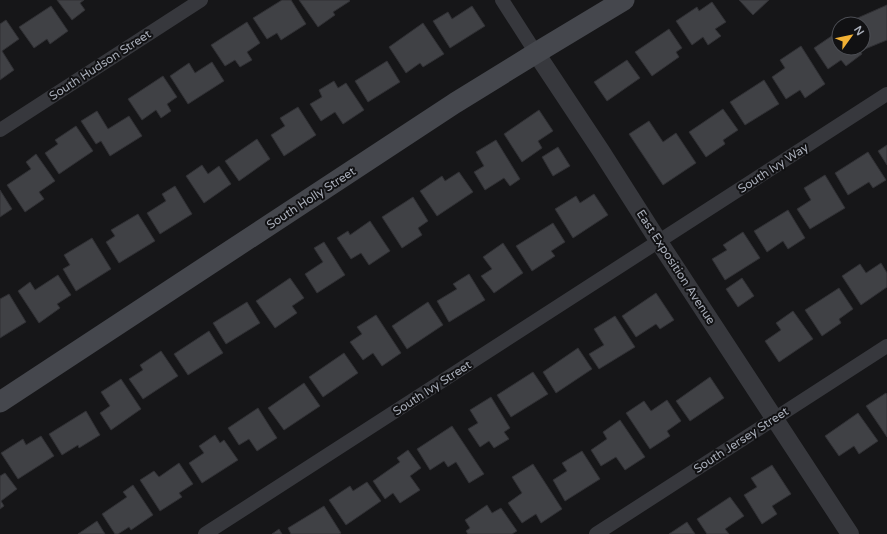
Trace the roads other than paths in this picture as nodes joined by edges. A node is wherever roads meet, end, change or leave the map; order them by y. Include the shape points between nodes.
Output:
1 (201, 0) edge
2 (502, 0) edge
3 (624, 0) edge
4 (536, 53) junction
5 (887, 94) edge
6 (0, 130) edge
7 (659, 242) junction
8 (887, 346) edge
9 (0, 402) edge
10 (775, 418) junction
11 (205, 534) edge
12 (596, 534) edge
13 (850, 534) edge

1 - 6 street, South Hudson Street
2 - 4 street, East Exposition Avenue
3 - 4 main road, South Holly Street
4 - 7 street, East Exposition Avenue
4 - 9 main road, South Holly Street
5 - 7 street, South Ivy Way
7 - 10 street, East Exposition Avenue
7 - 11 street, South Ivy Street
8 - 10 street, South Jersey Street
10 - 12 street, South Jersey Street
10 - 13 street, East Exposition Avenue

